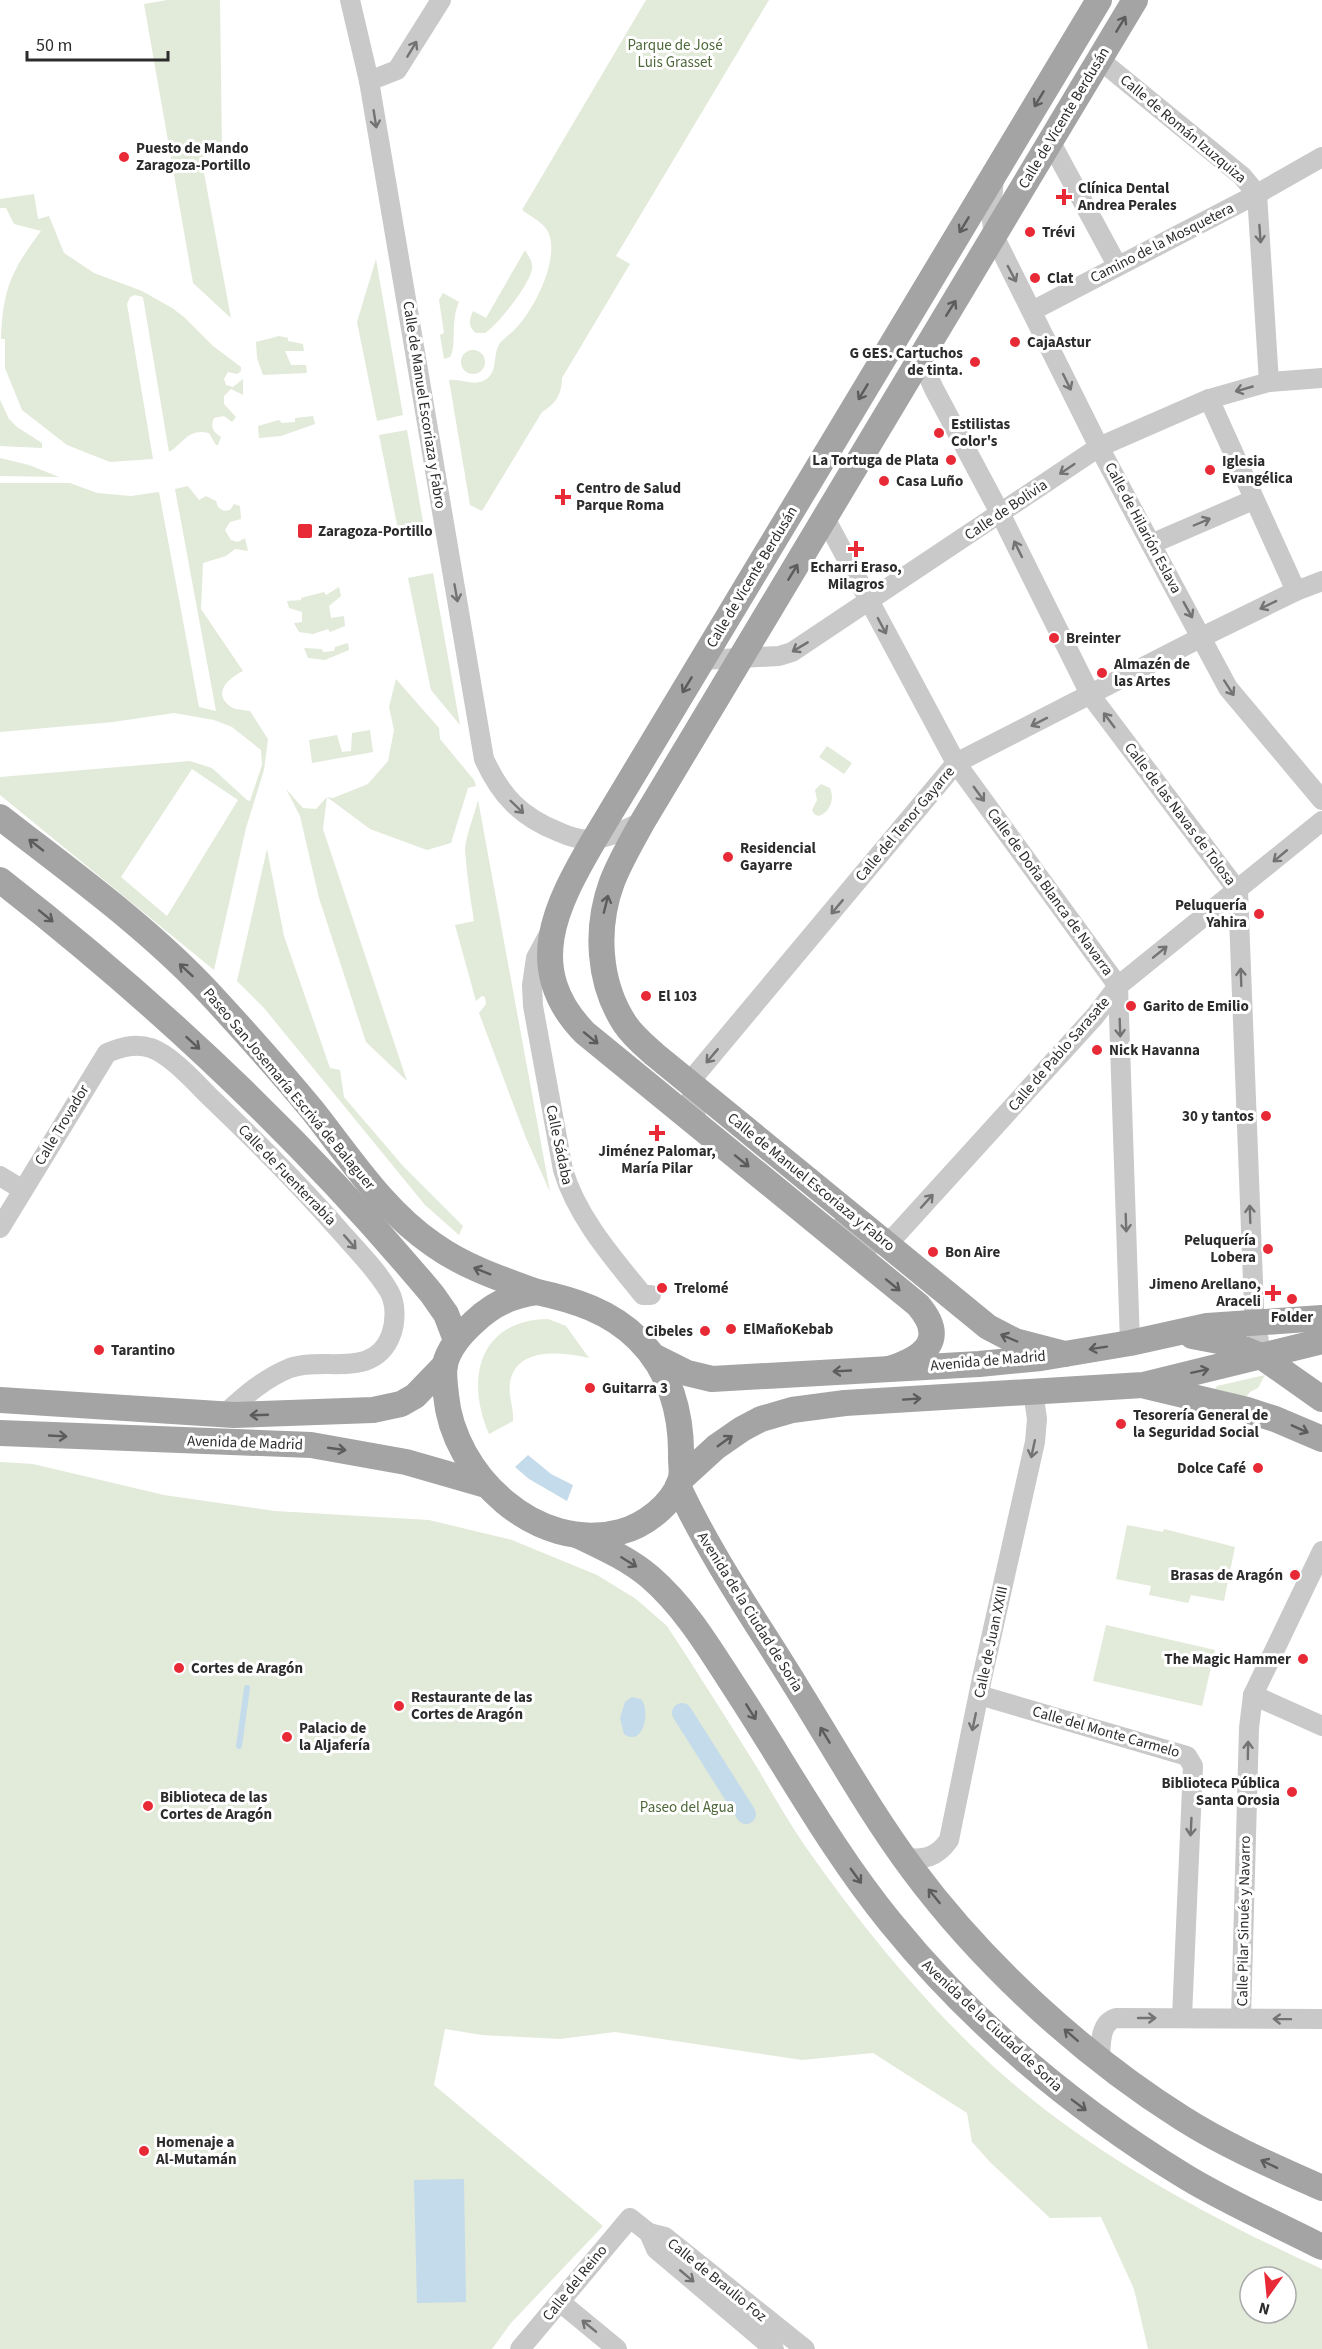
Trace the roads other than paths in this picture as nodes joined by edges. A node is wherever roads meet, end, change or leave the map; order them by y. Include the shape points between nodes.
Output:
1 (350, 0) edge
2 (441, 0) edge
3 (1099, 0) edge
4 (1135, 0) edge
5 (1100, 60) junction
6 (369, 81) junction
7 (1050, 141) junction
8 (1322, 157) edge
9 (994, 175) junction
10 (1257, 194) junction
11 (994, 236) junction
12 (1117, 265) junction
13 (1032, 311) junction
14 (920, 358) junction
15 (1322, 378) edge
16 (1269, 382) junction
17 (1209, 399) junction
18 (1100, 447) junction
19 (1253, 500) junction
20 (1000, 513) junction
21 (825, 518) junction
22 (1151, 544) junction
23 (1322, 581) edge
24 (1296, 591) junction
25 (870, 602) junction
26 (1202, 637) junction
27 (741, 658) junction
28 (702, 660) junction
29 (1091, 696) junction
30 (956, 763) junction
31 (1322, 800) edge
32 (0, 817) edge
33 (643, 820) junction
34 (1322, 821) edge
35 (594, 840) junction
36 (0, 880) edge
37 (1238, 891) junction
38 (552, 928) junction
39 (602, 962) joint
40 (1118, 986) junction
41 (556, 992) junction
42 (533, 1001) junction
43 (140, 1046) joint
44 (692, 1085) junction
45 (699, 1126) junction
46 (0, 1176) edge
47 (23, 1190) junction
48 (800, 1208) junction
49 (0, 1228) edge
50 (886, 1243) junction
51 (537, 1292) junction
52 (651, 1295) dead end
53 (1322, 1318) edge
54 (1254, 1322) junction
55 (392, 1334) joint
56 (1176, 1334) junction
57 (456, 1340) junction
58 (1322, 1341) edge
59 (1130, 1343) junction
60 (1065, 1354) junction
61 (1261, 1356) junction
62 (655, 1357) junction
63 (445, 1365) junction
64 (890, 1368) junction
65 (1143, 1385) junction
66 (1033, 1391) junction
67 (1322, 1399) edge
68 (0, 1400) edge
69 (224, 1415) junction
70 (0, 1433) edge
71 (1322, 1439) edge
72 (680, 1482) junction
73 (486, 1485) junction
74 (577, 1535) junction
75 (1322, 1551) edge
76 (979, 1695) junction
77 (1253, 1695) junction
78 (1322, 1726) edge
79 (904, 1857) junction
80 (1182, 2017) junction
81 (1241, 2018) junction
82 (1322, 2019) edge
83 (1100, 2060) junction
84 (1322, 2188) edge
85 (649, 2233) junction
86 (1322, 2247) edge
87 (560, 2302) junction
88 (520, 2349) edge
89 (617, 2349) edge
90 (774, 2349) edge
91 (805, 2349) edge

1 - 6 street, Calle de Manuel Escoriaza y Fabro
6 -> 2 street via 398,70
3 -> 9 main road, Calle de Vicente Berdusán
5 -> 4 main road, Calle de Vicente Berdusán
5 - 7 main road, Calle de Vicente Berdusán
5 - 10 street, Calle de Román Izuzquiza via 1242,176
6 -> 35 street, Calle de Manuel Escoriaza y Fabro via 484,759 494,782 526,816 571,837
7 - 11 main road, Calle de Vicente Berdusán
7 - 12 street
8 - 10 street, Camino de la Mosquetera
9 - 11 street, Calle de Vicente Berdusán
9 -> 28 main road, Calle de Vicente Berdusán
10 - 12 street, Camino de la Mosquetera
10 -> 16 street, Calle de Román Izuzquiza
11 -> 13 street, Calle de Hilarión Eslava
14 -> 11 main road, Calle de Vicente Berdusán
12 - 13 street, Camino de la Mosquetera
13 -> 18 street, Calle de Hilarión Eslava
14 - 20 street, Calle de las Navas de Tolosa
14 - 21 main road, Calle de Vicente Berdusán
15 - 16 street, Calle de Bolivia
16 -> 17 street, Calle de Bolivia
17 - 18 street, Calle de Bolivia
17 - 19 street
18 -> 20 street, Calle de Bolivia
18 - 22 street, Calle de Hilarión Eslava
22 -> 19 street
19 - 24 street
20 - 25 street, Calle de Bolivia
29 -> 20 street, Calle de las Navas de Tolosa
21 - 25 street, Calle de Doña Blanca de Navarra
27 -> 21 main road, Calle de Vicente Berdusán
22 -> 26 street, Calle de Hilarión Eslava
23 - 24 street, Calle del Tenor Gayarre
24 -> 26 street, Calle del Tenor Gayarre
25 -> 27 street, Calle de Bolivia via 792,652
25 -> 30 street, Calle de Doña Blanca de Navarra
26 - 29 street, Calle del Tenor Gayarre
26 -> 31 street, Calle de Hilarión Eslava via 1228,688
27 - 28 street, Calle de Bolivia
27 - 33 main road, Calle de Vicente Berdusán
28 -> 35 main road, Calle de Vicente Berdusán
29 -> 30 street, Calle del Tenor Gayarre
37 -> 29 street, Calle de las Navas de Tolosa
30 -> 40 street, Calle de Doña Blanca de Navarra
30 -> 44 street, Calle del Tenor Gayarre via 697,1073
51 -> 32 main road, Paseo San Josemaría Escrivá de Balaguer via 470,1267 411,1228 197,980 97,893
33 - 35 street
39 -> 33 main road, Calle de Vicente Berdusán via 604,909 612,882
34 -> 37 street, Calle de Pablo Sarasate
35 - 38 main road, Calle de Vicente Berdusán via 567,889
36 -> 57 main road, Paseo San Josemaría Escrivá de Balaguer via 131,986 301,1148 432,1294 446,1314
40 -> 37 street, Calle de Pablo Sarasate
54 -> 37 street, Calle de las Navas de Tolosa
38 - 41 main road, Calle de Vicente Berdusán via 549,964
38 - 42 street, Calle Sádaba via 536,958
39 - 44 main road, Calle de Manuel Escoriaza y Fabro via 608,986 626,1024 654,1054
50 -> 40 street, Calle de Pablo Sarasate
40 -> 59 street, Calle de Doña Blanca de Navarra
41 - 42 street via 539,995
41 -> 45 main road, Calle de Manuel Escoriaza y Fabro via 570,1018 585,1033
42 - 52 street, Calle Sádaba via 569,1191 618,1264 643,1295
43 - 47 street, Calle Trovador via 125,1046 107,1053
43 -> 55 street, Calle de Fuenterrabía via 164,1055 313,1200 390,1293 395,1308
44 - 45 street via 693,1113
44 - 50 main road, Calle de Manuel Escoriaza y Fabro
45 -> 48 main road, Calle de Manuel Escoriaza y Fabro
46 - 47 street
47 - 49 street, Calle Trovador
48 - 50 street via 857,1240
48 -> 64 main road, Calle de Manuel Escoriaza y Fabro via 927,1316 931,1328 927,1347 916,1359
60 -> 50 main road, Calle de Manuel Escoriaza y Fabro via 1002,1335
51 - 57 main road via 501,1301
51 - 62 main road, Paseo San Josemaría Escrivá de Balaguer via 595,1309 615,1320
53 - 54 main road, Avenida de Madrid
54 - 56 main road, Avenida de Madrid via 1207,1326
54 - 61 street, Calle de las Navas de Tolosa
55 - 69 street, Avenida de Madrid via 374,1358 293,1367 249,1391
56 - 59 main road, Avenida de Madrid
56 - 61 main road via 1222,1341
57 - 63 main road
58 - 61 main road
59 -> 60 main road, Avenida de Madrid
60 - 64 main road, Avenida de Madrid via 979,1364
65 -> 61 main road
61 - 67 main road
64 -> 62 main road, Avenida de Madrid via 712,1379 687,1373
62 - 72 main road via 678,1417
63 -> 69 main road, Avenida de Madrid via 415,1396 388,1408
63 - 73 main road via 447,1406 455,1437
65 - 66 main road
65 -> 71 main road via 1265,1415
72 -> 66 main road via 716,1447 742,1429 792,1410
66 -> 76 street, Calle de Juan XXIII via 1036,1432
68 - 69 main road, Avenida de Madrid
70 -> 73 main road, Avenida de Madrid via 311,1445 398,1460
72 - 74 main road via 662,1508 631,1528 608,1535
79 -> 72 main road, Avenida de la Ciudad de Soria via 879,1823 713,1554 694,1521
73 - 74 main road via 508,1506 541,1525
74 -> 86 main road, Avenida de la Ciudad de Soria via 648,1575 686,1615 836,1848 893,1925 953,1993 1078,2105 1117,2133 1188,2178
75 - 77 street, Calle Pilar Sinués y Navarro
76 -> 79 street, Calle de Juan XXIII via 950,1840 927,1858
76 -> 80 street, Calle del Monte Carmelo via 1187,1756 1191,1761 1194,1766
77 - 78 street
81 -> 77 street, Calle Pilar Sinués y Navarro
83 -> 79 main road, Avenida de la Ciudad de Soria via 1034,2003 960,1928
80 - 81 street
83 -> 80 street via 1103,2029 1110,2020
82 -> 81 street
84 -> 83 main road, Avenida de la Ciudad de Soria via 1184,2120
85 - 87 street, Calle del Reino via 630,2218
85 -> 90 street, Calle de Braulio Foz via 656,2249
85 - 91 street, Calle de Braulio Foz via 665,2237
87 - 88 street, Calle del Reino
89 -> 87 street

